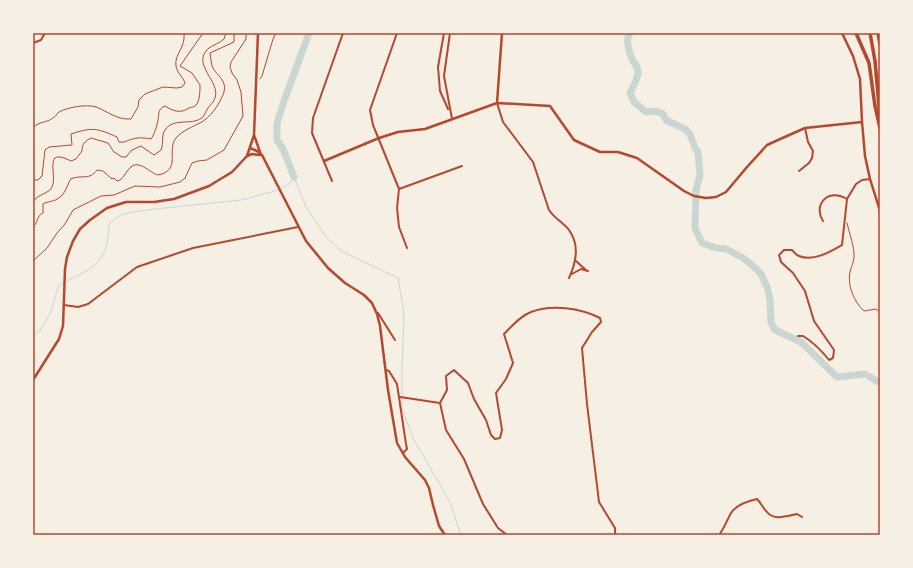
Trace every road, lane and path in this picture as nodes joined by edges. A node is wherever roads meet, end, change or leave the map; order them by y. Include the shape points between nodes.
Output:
1 (46, 33) edge
2 (184, 33) edge
3 (203, 33) edge
4 (226, 33) edge
5 (234, 33) edge
6 (246, 33) edge
7 (258, 33) edge
8 (276, 33) edge
9 (343, 33) edge
10 (397, 33) edge
11 (444, 33) edge
12 (450, 33) edge
13 (502, 33) edge
14 (842, 33) edge
15 (856, 33) edge
16 (870, 33) edge
17 (878, 33) edge
18 (33, 43) edge
19 (880, 45) edge
20 (180, 66) junction
21 (178, 71) junction
22 (256, 84) junction
23 (497, 103) junction
24 (450, 112) junction
25 (452, 120) junction
26 (880, 121) edge
27 (862, 122) junction
28 (33, 127) edge
29 (805, 128) junction
30 (880, 128) edge
31 (254, 135) junction
32 (379, 138) junction
33 (250, 148) junction
34 (262, 155) junction
35 (247, 156) junction
36 (324, 161) junction
37 (462, 166) dead end
38 (799, 171) dead end
39 (870, 179) junction
40 (33, 180) edge
41 (332, 181) dead end
42 (399, 189) junction
43 (847, 199) junction
44 (33, 202) edge
45 (880, 211) edge
46 (846, 217) junction
47 (823, 221) dead end
48 (33, 227) edge
49 (298, 227) junction
50 (407, 248) dead end
51 (33, 261) edge
52 (576, 261) junction
53 (372, 303) junction
54 (64, 305) junction
55 (880, 312) edge
56 (798, 336) dead end
57 (395, 340) dead end
58 (385, 370) junction
59 (33, 380) edge
60 (399, 397) junction
61 (440, 403) junction
62 (402, 453) junction
63 (802, 517) dead end
64 (445, 535) edge
65 (507, 535) edge
66 (615, 535) edge
67 (719, 535) edge

1 - 18 street via 41,40
2 - 21 path via 184,44 176,62
3 - 20 path
4 - 44 path via 224,39 209,48 204,55 203,65 213,83 216,96 202,118 196,121 175,122 168,126 163,135 162,150 154,155 141,146 132,150 126,157 122,157 114,152 108,143 91,138 85,141 76,159 54,159 53,186
5 - 48 path via 234,42 210,53 214,69 222,77 224,87 219,104 204,120 176,138 173,161 167,172 158,175 136,165 117,181 98,170 90,177 70,179 67,189 60,198 44,202 43,213
6 - 51 path via 246,39 230,67 241,92 243,116 224,150 208,160 192,163 185,178 180,182 160,187 135,186 114,195 101,196 73,210 47,248
7 - 22 street
8 - 22 path via 262,76
9 - 36 street via 313,118 312,133
10 - 32 street via 370,110
11 - 24 street via 438,67 439,85
12 - 24 street via 444,76
13 - 23 street
14 - 27 street via 860,79
15 - 30 highway via 869,63
16 - 26 highway
17 - 19 highway
20 - 21 path
20 - 40 path via 192,73 200,85 198,102 194,106 181,112 162,107 151,139 119,142 117,137 93,128 72,134 72,145 45,150 42,176 38,180
21 - 28 path via 185,83 182,87 163,87 145,94 139,100 131,119 124,120 95,107 72,107
22 - 31 street
23 - 25 street
23 - 29 street via 550,106 574,140 600,152 618,152 637,158 684,191 706,198 726,192 768,145
23 - 52 street via 503,122 533,162 549,210 569,230 575,242
24 - 25 street
25 - 32 street via 425,129 398,132
27 - 29 street
27 - 39 street
29 - 38 street via 813,151 809,163
31 - 33 street
31 - 34 street
32 - 36 street
32 - 42 street
33 - 34 street
33 - 35 street
34 - 35 street
34 - 49 street
35 - 54 street via 225,178 195,191 174,199 126,202 107,208 90,220 80,229 67,257
36 - 41 street
37 - 42 street
39 - 43 street via 856,184
39 - 45 street
42 - 50 street via 399,226
43 - 46 street
43 - 47 street via 833,194 825,198 821,208
46 - 55 path via 854,257 849,281 853,293 858,306 864,311 876,309
46 - 56 street via 842,245 814,258 799,256 792,250 784,250 779,255 781,262 793,273 805,291 814,321 834,350 833,358 829,360 811,341
49 - 53 street via 328,268
49 - 54 street via 165,256 137,267 88,304 78,307
52 - 52 street via 573,270 569,278 581,269 588,271
53 - 57 street
53 - 58 street via 378,314
54 - 59 street via 63,326 59,339
58 - 60 street via 389,371 397,384
58 - 62 street via 397,443
60 - 61 street
60 - 62 street via 407,449
61 - 65 street via 446,430 464,459 483,504 498,528
61 - 66 street via 447,390 446,376 454,370 468,383 491,435 494,439 500,438 502,430 496,394 514,363 504,334 530,312 548,308 587,312 600,318 601,322 582,348 599,502 615,528
62 - 64 street via 425,480
63 - 67 street via 797,514 773,516 756,499 748,500 732,511

